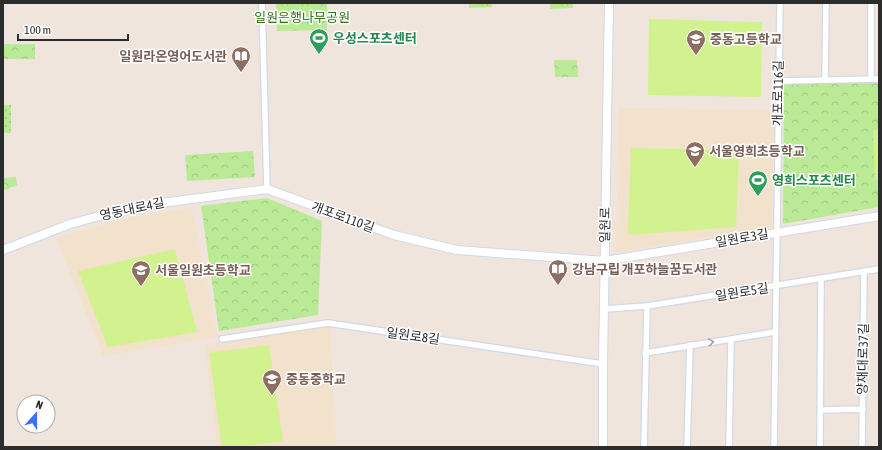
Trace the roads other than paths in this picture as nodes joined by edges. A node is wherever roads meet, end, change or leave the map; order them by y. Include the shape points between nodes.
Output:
1 (262, 3) edge
2 (609, 3) edge
3 (780, 3) edge
4 (826, 3) edge
5 (870, 3) edge
6 (879, 78) edge
7 (871, 79) junction
8 (779, 80) junction
9 (825, 80) junction
10 (267, 189) junction
11 (879, 216) edge
12 (776, 231) junction
13 (3, 250) edge
14 (605, 261) junction
15 (879, 268) edge
16 (864, 271) junction
17 (822, 279) junction
18 (776, 286) junction
19 (647, 306) junction
20 (605, 309) junction
21 (775, 332) junction
22 (222, 339) dead end
23 (731, 339) junction
24 (690, 345) junction
25 (645, 353) junction
26 (603, 364) junction
27 (863, 409) junction
28 (820, 410) junction
29 (603, 447) edge
30 (644, 447) edge
31 (687, 447) edge
32 (729, 447) edge
33 (774, 447) edge
34 (820, 447) edge
35 (862, 447) edge

1 - 10 street
2 - 14 street, 일원로
3 - 8 street, 개포로116길
4 - 9 street
5 - 7 street
6 - 7 street
7 - 9 street
8 - 9 street
8 - 12 street, 개포로116길
10 - 13 street, 영동대로4길 via 132,207 70,224
10 - 14 street, 개포로110길 via 394,235 465,252
11 - 12 street, 일원로3길
12 - 14 street, 일원로3길
12 - 18 street, 개포로116길
14 - 20 street, 일원로
15 - 16 street, 일원로5길
16 - 17 street, 일원로5길
16 - 27 street, 양재대로37길
17 - 18 street, 일원로5길
17 - 28 street
18 - 19 street, 일원로5길
18 - 21 street, 개포로116길
19 - 20 street, 일원로5길
19 - 25 street
20 - 26 street, 일원로
21 - 23 street
21 - 33 street, 개포로116길
22 - 26 street, 일원로8길 via 328,323
24 -> 23 street
23 - 32 street
24 - 25 street
24 - 31 street
25 - 30 street
26 - 29 street, 일원로
27 - 28 street
27 - 35 street, 양재대로37길
28 - 34 street

